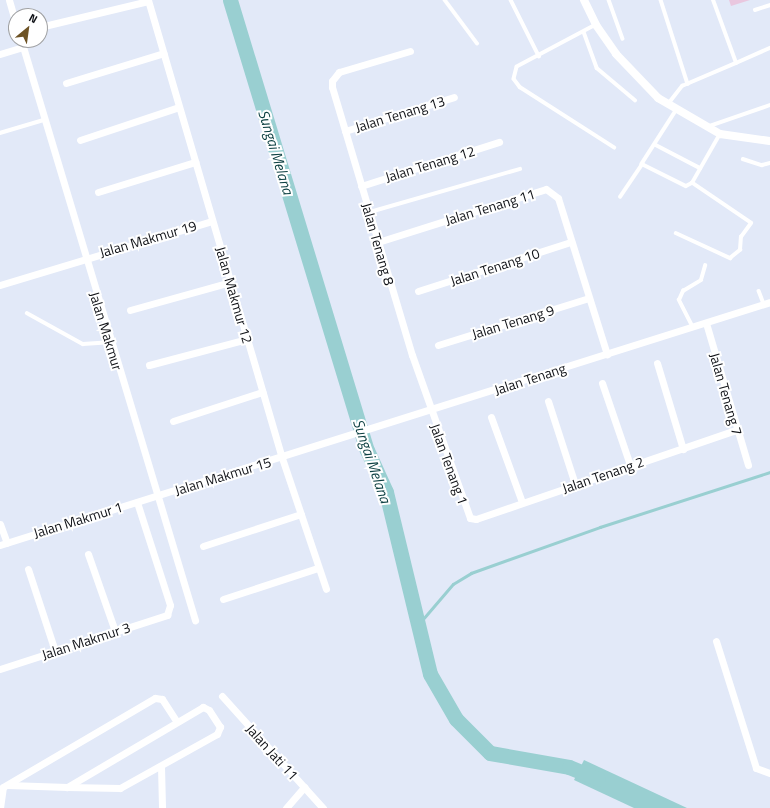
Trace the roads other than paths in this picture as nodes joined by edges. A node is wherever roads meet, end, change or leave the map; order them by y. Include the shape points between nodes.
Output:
1 (148, 0) edge
2 (445, 0) edge
3 (511, 0) edge
4 (584, 0) edge
5 (609, 0) edge
6 (661, 0) edge
7 (713, 0) edge
8 (770, 5) edge
9 (755, 10) dead end
10 (48, 25) edge
11 (596, 25) junction
12 (584, 32) junction
13 (623, 39) dead end
14 (477, 43) dead end
15 (12, 48) edge
16 (23, 48) edge
17 (770, 48) edge
18 (410, 51) dead end
19 (164, 53) junction
20 (0, 54) edge
21 (539, 56) junction
22 (736, 63) junction
23 (66, 83) dead end
24 (688, 84) junction
25 (454, 97) dead end
26 (636, 100) dead end
27 (668, 104) junction
28 (770, 105) edge
29 (179, 107) junction
30 (676, 111) junction
31 (44, 120) junction
32 (705, 128) junction
33 (345, 130) junction
34 (0, 133) edge
35 (720, 134) junction
36 (80, 140) dead end
37 (770, 141) edge
38 (499, 142) dead end
39 (656, 145) junction
40 (614, 147) dead end
41 (743, 159) dead end
42 (195, 162) junction
43 (770, 163) edge
44 (642, 164) junction
45 (700, 168) junction
46 (520, 169) dead end
47 (692, 183) junction
48 (361, 186) junction
49 (98, 192) dead end
50 (620, 197) dead end
51 (370, 212) junction
52 (212, 221) junction
53 (676, 233) dead end
54 (378, 242) junction
55 (571, 242) junction
56 (83, 257) junction
57 (705, 266) dead end
58 (230, 282) junction
59 (0, 285) edge
60 (418, 291) dead end
61 (759, 291) dead end
62 (589, 298) junction
63 (768, 303) edge
64 (130, 310) dead end
65 (27, 313) dead end
66 (706, 323) junction
67 (692, 327) junction
68 (247, 339) junction
69 (109, 342) junction
70 (438, 345) dead end
71 (607, 354) junction
72 (657, 363) dead end
73 (149, 365) dead end
74 (602, 382) dead end
75 (262, 392) junction
76 (548, 401) dead end
77 (430, 411) junction
78 (491, 417) dead end
79 (173, 421) dead end
80 (736, 430) junction
81 (683, 449) junction
82 (290, 455) joint
83 (282, 458) junction
84 (748, 465) dead end
85 (630, 466) junction
86 (576, 484) junction
87 (156, 496) junction
88 (137, 502) junction
89 (522, 502) junction
90 (301, 514) junction
91 (470, 518) joint
92 (0, 524) edge
93 (3, 544) edge
94 (203, 546) dead end
95 (88, 554) dead end
96 (318, 568) junction
97 (28, 569) dead end
98 (326, 589) dead end
99 (223, 599) dead end
100 (195, 620) dead end
101 (116, 631) junction
102 (716, 641) dead end
103 (56, 651) junction
104 (0, 667) edge
105 (222, 696) dead end
106 (177, 722) junction
107 (161, 766) junction
108 (770, 773) edge
109 (8, 785) junction
110 (67, 787) junction
111 (304, 787) junction
112 (0, 808) edge
113 (162, 808) edge
114 (286, 808) edge
115 (323, 808) edge

1 - 10 street
1 - 19 street, Jalan Makmur 12
2 - 14 lane
3 - 21 lane
4 - 11 street
5 - 13 lane
6 - 24 lane
7 - 22 lane
8 - 9 lane
11 - 12 lane
11 - 27 street via 640,80
12 - 21 lane
12 - 26 lane via 596,68
15 - 20 street
16 - 31 street, Jalan Makmur
17 - 22 lane
18 - 33 street, Jalan Tenang 8 via 334,76 332,87
19 - 23 street
19 - 29 street, Jalan Makmur 12
21 - 40 lane via 513,72 520,87
22 - 24 lane
24 - 27 lane
25 - 33 street, Jalan Tenang 13
27 - 30 street
28 - 32 lane
29 - 36 street
29 - 42 street, Jalan Makmur 12
30 - 32 street
30 - 39 lane
31 - 34 lane
31 - 56 street, Jalan Makmur
32 - 35 street
33 - 48 street, Jalan Tenang 8
35 - 37 street
35 - 45 lane
38 - 48 street, Jalan Tenang 12
39 - 44 lane
39 - 45 lane
41 - 43 lane via 762,165
42 - 49 street
42 - 52 street, Jalan Makmur 12
44 - 47 lane via 686,186
44 - 50 lane
45 - 47 lane
46 - 51 lane
47 - 53 lane via 751,223 741,237 740,250 730,258
48 - 51 street, Jalan Tenang 8
51 - 54 street, Jalan Tenang 8
52 - 56 street, Jalan Makmur 19
52 - 58 street, Jalan Makmur 12
54 - 55 street, Jalan Tenang 11 via 546,189 558,198
54 - 77 street, Jalan Tenang 8
55 - 60 street, Jalan Tenang 10
55 - 62 street, Jalan Tenang 11
56 - 59 street, Jalan Makmur 19
56 - 69 street, Jalan Makmur
57 - 67 lane via 701,280 683,291 679,300
58 - 64 street
58 - 68 street, Jalan Makmur 12
61 - 63 lane
62 - 70 street, Jalan Tenang 9
62 - 71 street, Jalan Tenang 11
63 - 66 street, Jalan Tenang
65 - 69 lane via 83,344
66 - 67 street, Jalan Tenang
66 - 80 street, Jalan Tenang 7 via 737,423
67 - 71 street, Jalan Tenang
68 - 73 street
68 - 75 street, Jalan Makmur 12
69 - 87 street, Jalan Makmur
71 - 77 street, Jalan Tenang
72 - 81 street
74 - 85 street
75 - 79 street
75 - 83 street, Jalan Makmur 12
76 - 86 street
77 - 82 street, Jalan Tenang
77 - 91 street, Jalan Tenang 1
78 - 89 street
80 - 81 street, Jalan Tenang 2
80 - 84 street, Jalan Tenang 7
81 - 85 street, Jalan Tenang 2
82 - 83 street, Jalan Makmur 15
83 - 87 street, Jalan Makmur 15
83 - 90 street, Jalan Makmur 12
85 - 86 street, Jalan Tenang 2
86 - 89 street, Jalan Tenang 2
87 - 88 street, Jalan Makmur 1
87 - 100 street, Jalan Makmur
88 - 93 street, Jalan Makmur 1
88 - 101 street, Jalan Makmur 3 via 170,609 167,615
89 - 91 street, Jalan Tenang 2 via 476,519
90 - 94 street
90 - 96 street, Jalan Makmur 12
92 - 93 street
95 - 101 street
96 - 98 street, Jalan Makmur 12
96 - 99 street
97 - 103 street
101 - 103 street, Jalan Makmur 3
102 - 108 street via 760,772
103 - 104 street, Jalan Makmur 3
105 - 111 street, Jalan Jati 11
106 - 107 street via 207,707 219,731
106 - 109 street via 162,700 155,698
106 - 110 street
107 - 110 street via 120,788
107 - 113 street
109 - 110 street
109 - 112 street via 0,793
111 - 114 street
111 - 115 street, Jalan Jati 11

